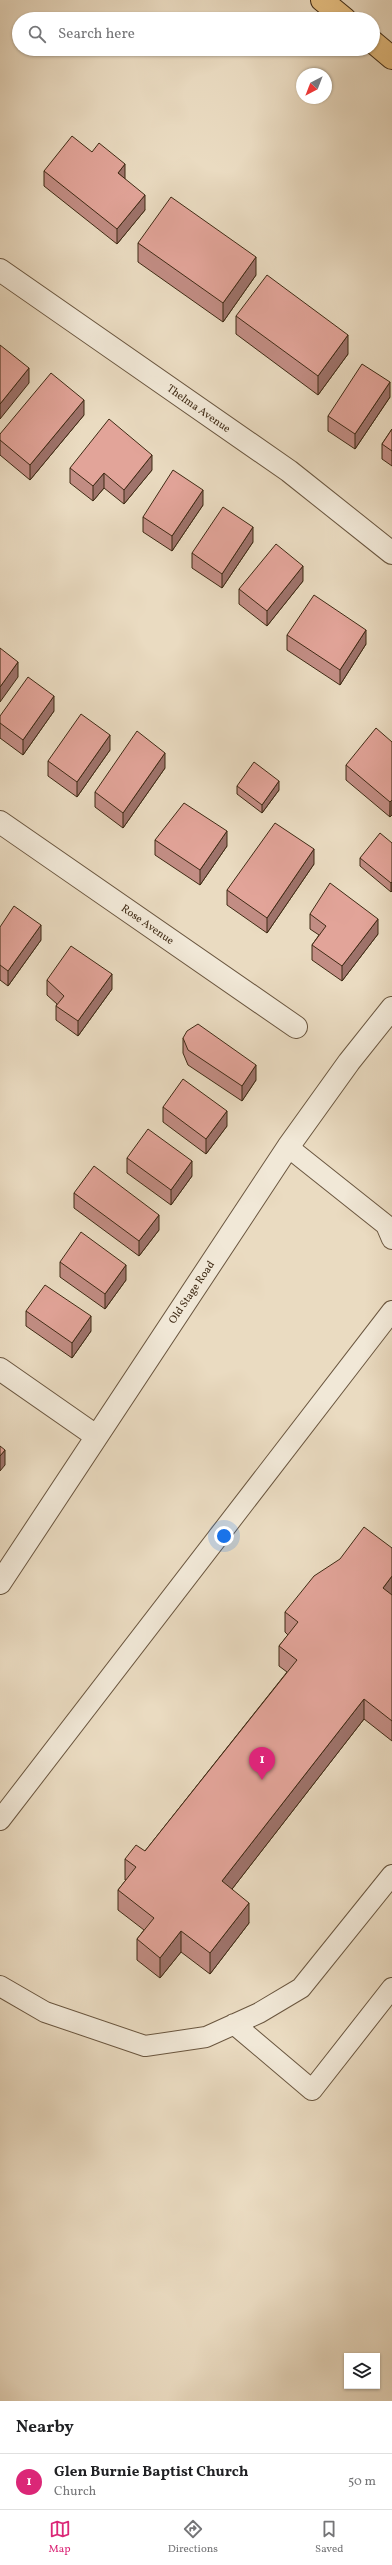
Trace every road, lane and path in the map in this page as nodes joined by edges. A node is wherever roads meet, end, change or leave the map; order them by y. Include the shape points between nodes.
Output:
1 (322, 0) edge
2 (337, 12) edge
3 (380, 48) edge
4 (392, 58) edge
5 (0, 270) edge
6 (392, 553) edge
7 (0, 822) edge
8 (392, 1008) edge
9 (296, 1027) dead end
10 (288, 1147) junction
11 (392, 1240) edge
12 (392, 1311) edge
13 (0, 1369) edge
14 (96, 1436) junction
15 (0, 1583) edge
16 (0, 1820) edge
17 (392, 1875) edge
18 (0, 1986) edge
19 (392, 1988) edge
20 (234, 2024) junction

1 - 2 highway
3 - 4 highway
5 - 6 street, Thelma Avenue via 289,470
7 - 9 street, Rose Avenue
8 - 10 street, Old Stage Road via 349,1062
10 - 11 lane via 386,1226
10 - 14 street, Old Stage Road
12 - 16 lane
13 - 14 street
14 - 15 street, Old Stage Road
17 - 20 lane via 301,1988 259,2014
18 - 20 lane via 46,2012 145,2046 206,2037
19 - 20 lane via 312,2090

